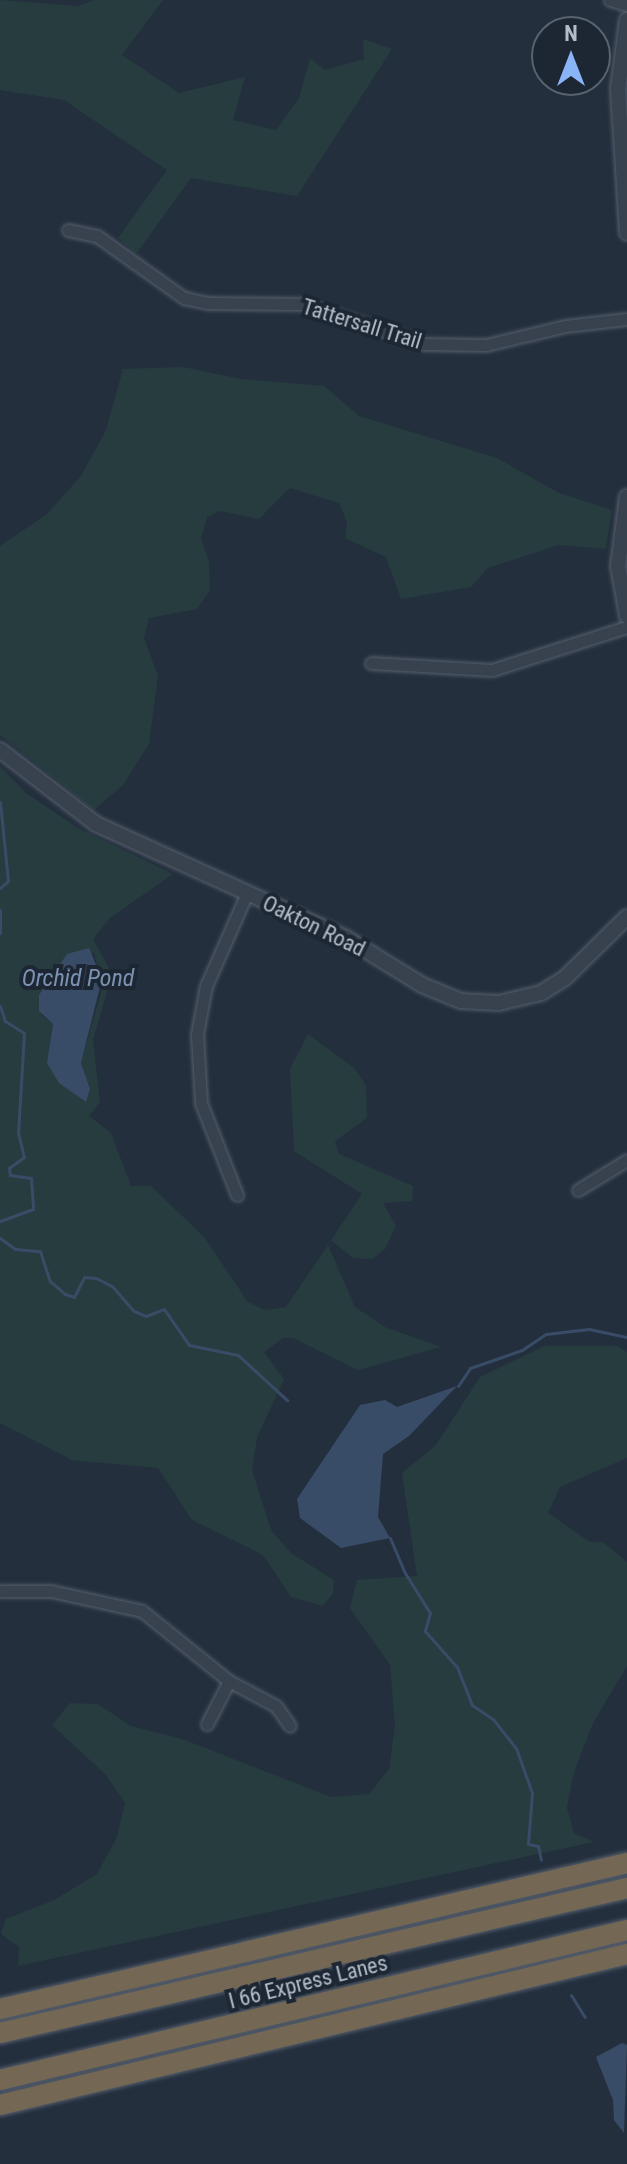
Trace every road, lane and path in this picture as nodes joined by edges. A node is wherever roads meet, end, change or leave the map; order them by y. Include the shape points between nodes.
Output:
1 (610, 0) edge
2 (627, 5) edge
3 (627, 20) edge
4 (68, 230) dead end
5 (627, 233) edge
6 (627, 319) edge
7 (627, 497) edge
8 (627, 616) edge
9 (627, 627) edge
10 (371, 663) dead end
11 (0, 750) edge
12 (247, 893) junction
13 (627, 917) edge
14 (627, 1160) edge
15 (578, 1190) dead end
16 (237, 1195) dead end
17 (0, 1591) edge
18 (229, 1681) junction
19 (207, 1724) dead end
20 (290, 1726) dead end
21 (627, 1863) edge
22 (627, 1888) edge
23 (627, 1930) edge
24 (627, 1954) edge
25 (0, 2009) edge
26 (0, 2033) edge
27 (0, 2080) edge
28 (0, 2105) edge

1 - 2 street
3 - 5 street via 618,89
4 - 6 street, Tattersall Trail via 97,236 184,298 303,304 424,344 486,345 565,326
7 - 8 street via 618,566
9 - 10 street via 492,670
11 - 12 street, Oakton Road via 96,824
12 - 13 street, Oakton Road via 346,938 433,991 479,1004 516,1001 553,987
12 - 16 street via 206,986 197,1034 201,1103
14 - 15 street
17 - 18 street via 51,1591 129,1605
18 - 19 street
18 - 20 street via 276,1706
21 - 25 highway
22 - 26 highway, I 66 Express Lanes
23 - 27 highway, I 66 Express Lanes
24 - 28 highway

